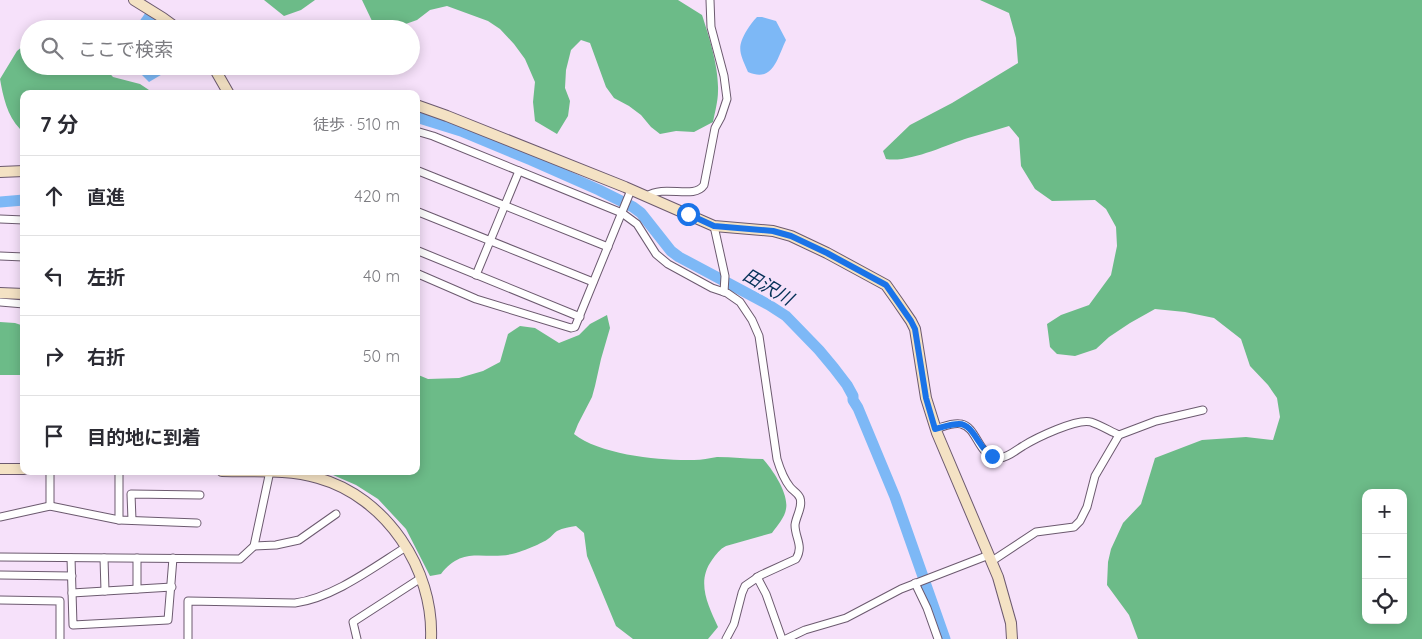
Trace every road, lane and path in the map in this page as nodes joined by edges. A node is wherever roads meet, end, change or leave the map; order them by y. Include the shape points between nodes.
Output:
1 (134, 0) edge
2 (710, 0) edge
3 (166, 20) edge
4 (218, 75) edge
5 (227, 90) edge
6 (420, 106) edge
7 (420, 132) edge
8 (20, 171) edge
9 (519, 171) junction
10 (0, 172) edge
11 (420, 172) edge
12 (631, 190) junction
13 (647, 196) junction
14 (505, 206) junction
15 (420, 213) edge
16 (622, 213) junction
17 (0, 219) edge
18 (20, 220) edge
19 (714, 226) junction
20 (490, 240) junction
21 (608, 247) junction
22 (420, 252) edge
23 (0, 256) edge
24 (20, 257) edge
25 (476, 274) junction
26 (420, 275) edge
27 (593, 282) junction
28 (725, 290) junction
29 (0, 293) edge
30 (20, 294) edge
31 (0, 302) edge
32 (20, 304) edge
33 (580, 318) junction
34 (1203, 410) dead end
35 (935, 429) junction
36 (1119, 435) junction
37 (0, 469) edge
38 (20, 469) edge
39 (50, 475) edge
40 (119, 475) edge
41 (269, 475) edge
42 (302, 475) edge
43 (200, 495) dead end
44 (50, 506) junction
45 (336, 514) dead end
46 (0, 517) edge
47 (119, 520) junction
48 (132, 520) junction
49 (197, 522) dead end
50 (254, 546) junction
51 (406, 546) junction
52 (0, 557) edge
53 (71, 558) junction
54 (104, 558) junction
55 (137, 558) junction
56 (173, 558) junction
57 (990, 558) junction
58 (0, 575) edge
59 (72, 576) junction
60 (757, 577) junction
61 (421, 578) junction
62 (915, 583) junction
63 (172, 587) junction
64 (137, 589) junction
65 (105, 591) junction
66 (72, 593) junction
67 (0, 600) edge
68 (60, 639) edge
69 (188, 639) edge
70 (357, 639) edge
71 (431, 639) edge
72 (726, 639) edge
73 (782, 639) edge
74 (786, 639) edge
75 (938, 639) edge
76 (1012, 639) edge

1 - 3 street
2 - 13 street via 711,27 727,100 715,128 704,185 695,192 663,190
4 - 5 street
6 - 12 street
7 - 9 street
8 - 10 street
9 - 14 street
9 - 16 street
11 - 14 street
12 - 13 street
12 - 16 street
13 - 19 street
14 - 20 street
14 - 21 street
15 - 20 street
16 - 21 street
16 - 28 street via 636,224 656,254 668,264 712,288
17 - 18 street
19 - 28 street
19 - 35 street via 773,231 791,236 886,285 915,329 926,398
20 - 25 street
20 - 27 street
21 - 27 street
22 - 25 street
23 - 24 street
25 - 33 street
26 - 33 street via 476,299 571,328
27 - 33 street
28 - 60 street via 740,302 759,336 780,471 801,501 795,527 800,550 796,559
29 - 30 street
31 - 32 street
34 - 36 street via 1156,421
35 - 36 street via 966,425 984,450 996,458 1010,455 1038,437 1083,422
35 - 57 street
36 - 57 street via 1095,476 1087,507 1074,527 1036,532
37 - 38 street
39 - 44 street
40 - 47 street
41 - 50 street
42 - 51 street via 318,478 352,493 385,520
43 - 48 street via 131,494
44 - 46 street
44 - 47 street
45 - 50 street via 299,540
47 - 48 street
48 - 49 street
50 - 56 street via 240,559
51 - 61 street
51 - 69 street via 333,591 304,601 188,601
52 - 53 street
53 - 54 street
53 - 59 street
54 - 55 street
54 - 65 street
55 - 56 street
55 - 64 street
56 - 63 street
57 - 62 street
57 - 76 street via 1012,623
58 - 59 street
59 - 66 street
60 - 72 street via 745,586
60 - 73 street
61 - 70 street via 352,622
61 - 71 street
62 - 74 street via 846,618
62 - 75 street
63 - 64 street
63 - 66 street via 168,620 73,625
64 - 65 street
65 - 66 street
67 - 68 street via 60,601

